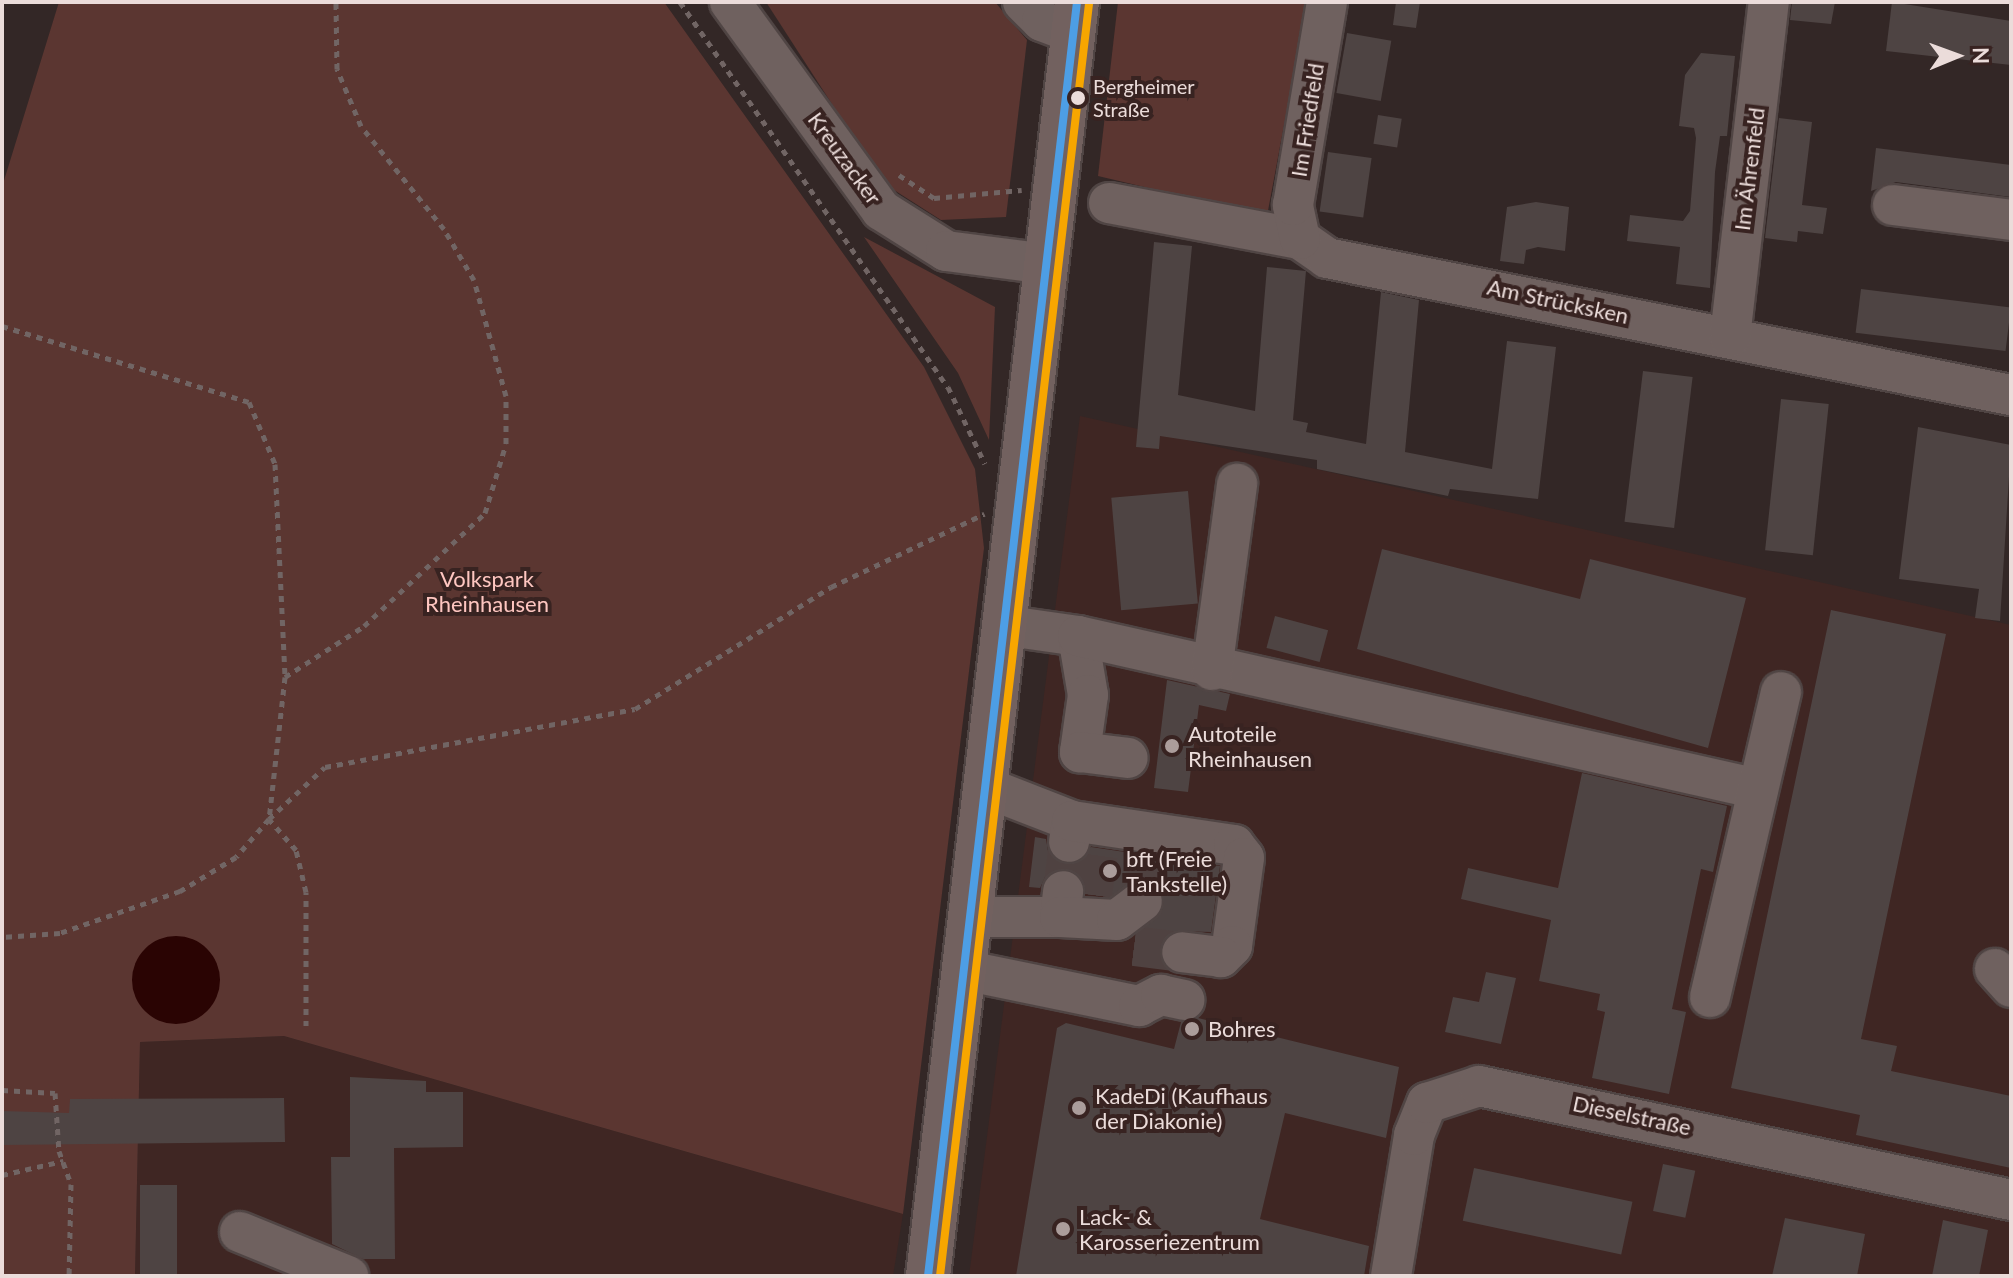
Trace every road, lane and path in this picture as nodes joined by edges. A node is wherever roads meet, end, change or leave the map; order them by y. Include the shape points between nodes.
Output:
1 (336, 2) edge
2 (680, 2) edge
3 (730, 2) edge
4 (1023, 2) edge
5 (1327, 2) edge
6 (1769, 2) edge
7 (1075, 17) edge
8 (1109, 203) dead end
9 (1893, 205) dead end
10 (2011, 220) edge
11 (1300, 239) junction
12 (1048, 264) junction
13 (2, 326) edge
14 (1730, 337) junction
15 (2011, 395) edge
16 (987, 472) dead end
17 (1237, 484) dead end
18 (997, 511) dead end
19 (1008, 626) junction
20 (1078, 636) junction
21 (1212, 670) junction
22 (285, 677) junction
23 (1781, 692) dead end
24 (1128, 758) dead end
25 (990, 789) junction
26 (1758, 789) junction
27 (269, 819) junction
28 (1091, 911) dead end
29 (975, 917) junction
30 (2, 937) edge
31 (1182, 952) tunnel mouth
32 (968, 971) junction
33 (1710, 997) dead end
34 (1184, 1000) dead end
35 (306, 1026) dead end
36 (2, 1090) edge
37 (63, 1161) junction
38 (2, 1175) edge
39 (2011, 1200) edge
40 (240, 1232) dead end
41 (69, 1276) edge
42 (348, 1276) edge
43 (928, 1276) edge
44 (1391, 1276) edge

1 - 22 path via 337,69 361,126 444,229 474,280 506,396 506,444 485,513 364,626
2 - 16 path via 948,387
3 - 12 street, Kreuzacker via 881,210 946,251
4 - 7 street via 1042,21
5 - 11 street, Im Friedfeld via 1293,205
6 - 14 street, Im Ährenfeld
7 - 12 main road
8 - 11 street, Am Strücksken
9 - 10 street
11 - 14 street, Am Strücksken via 1327,258
12 - 19 main road
13 - 22 path via 249,402 275,464
14 - 15 street, Am Strücksken
17 - 21 street
18 - 27 path via 831,587 635,709 325,767
19 - 20 street
19 - 25 main road
20 - 21 street
20 - 24 street via 1088,695 1080,752
21 - 26 street
22 - 27 path
23 - 26 street
25 - 29 main road
25 - 31 street via 1107,836 1234,845 1244,858 1232,946 1221,957
26 - 33 street
27 - 30 path via 236,857 180,891 60,933
27 - 35 path via 296,850 306,892
28 - 29 street
29 - 32 main road
32 - 34 street via 1139,1006 1161,995
32 - 43 main road
36 - 37 path via 55,1093
37 - 38 path
37 - 41 path via 71,1184
39 - 44 street, Dieselstraße via 1509,1088 1466,1087 1427,1103 1414,1135
40 - 42 street

